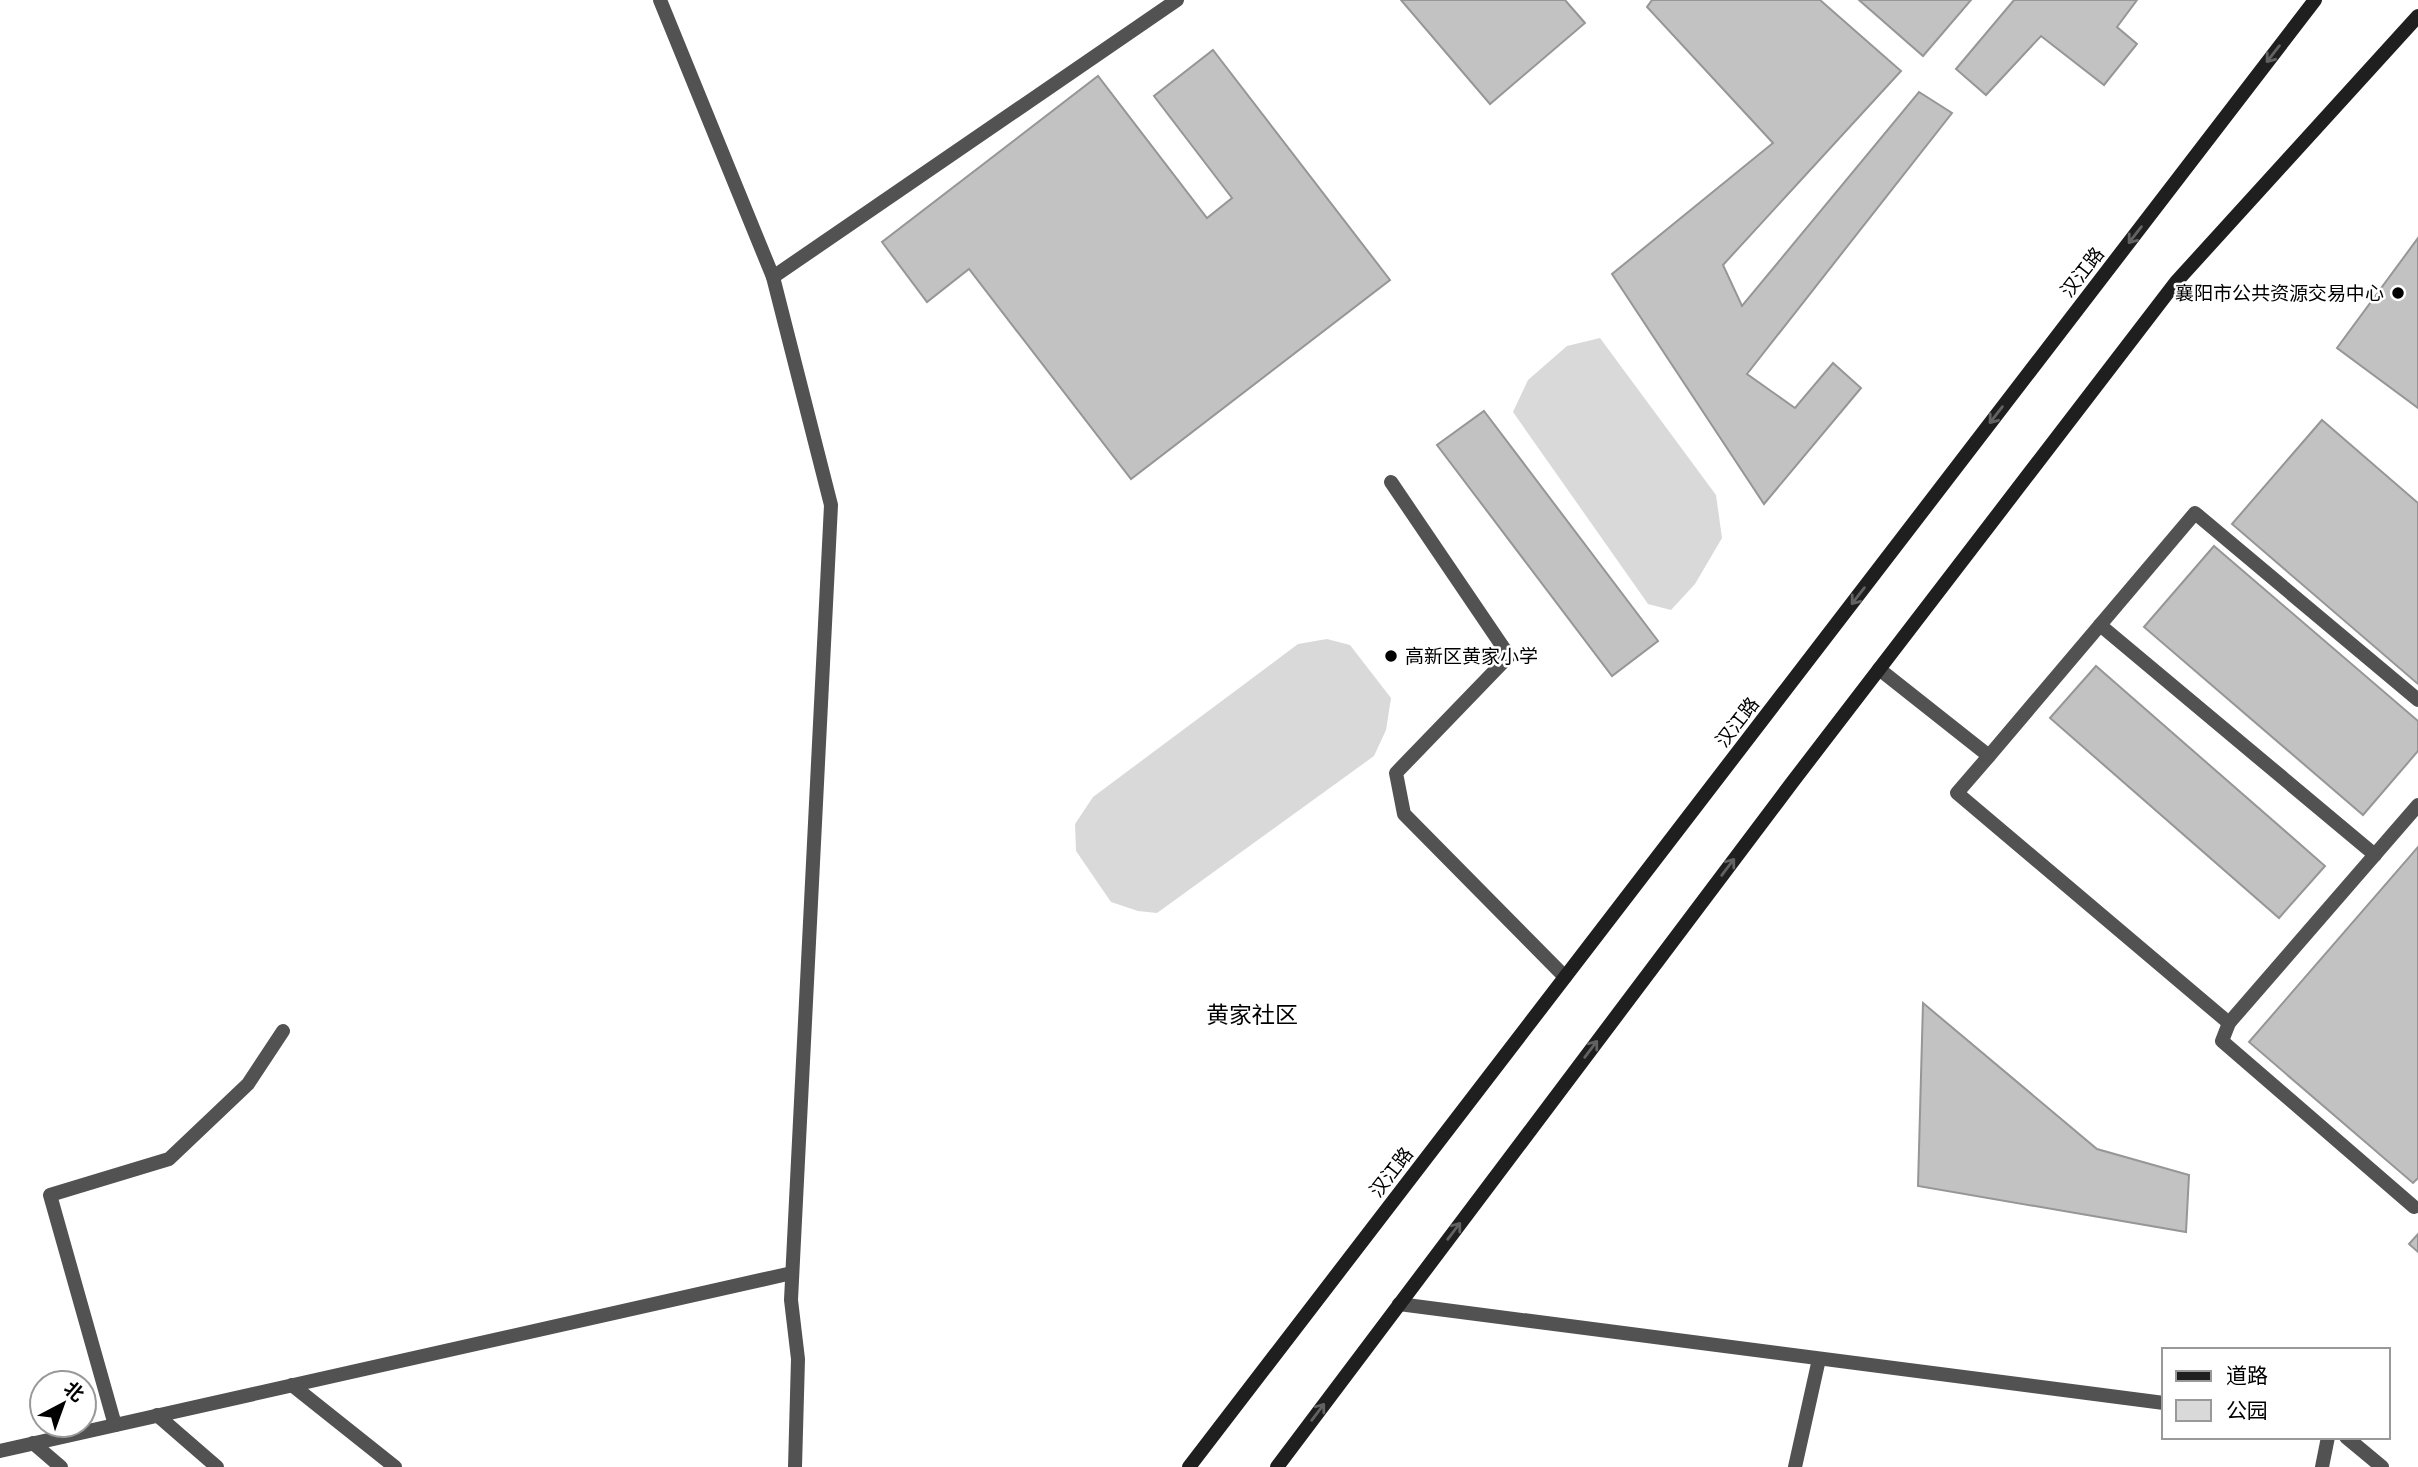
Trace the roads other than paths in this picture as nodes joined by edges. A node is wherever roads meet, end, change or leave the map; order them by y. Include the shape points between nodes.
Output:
1 (660, 0) edge
2 (1177, 0) edge
3 (2315, 0) edge
4 (2418, 16) edge
5 (773, 278) junction
6 (1391, 482) dead end
7 (2100, 625) junction
8 (1879, 669) junction
9 (2418, 700) edge
10 (1989, 756) junction
11 (2418, 806) edge
12 (2375, 855) junction
13 (1565, 976) junction
14 (2229, 1023) junction
15 (283, 1031) dead end
16 (2414, 1207) dead end
17 (792, 1273) junction
18 (1399, 1304) junction
19 (1819, 1359) junction
20 (292, 1385) junction
21 (2162, 1403) edge
22 (157, 1415) junction
23 (115, 1425) junction
24 (2328, 1439) edge
25 (2348, 1439) edge
26 (33, 1443) junction
27 (0, 1451) edge
28 (61, 1467) edge
29 (217, 1467) edge
30 (395, 1467) edge
31 (795, 1467) edge
32 (1189, 1467) edge
33 (1276, 1467) edge
34 (1796, 1467) edge
35 (2322, 1467) edge
36 (2382, 1467) edge

1 - 5 street
2 - 5 street
3 -> 13 main road, 汉江路
4 - 8 main road via 2176,282
5 - 17 street via 831,505
6 - 13 street via 1509,656 1396,773 1404,814
7 - 9 street via 2194,513
7 - 10 street
7 - 12 street
8 - 10 street
18 -> 8 main road
10 - 14 street via 1957,793
11 - 12 street
12 - 14 street
13 - 32 main road, 汉江路
14 - 16 street via 2222,1041
15 - 23 street via 248,1084 169,1159 50,1195
17 - 20 street
17 - 31 street via 797,1359
18 - 19 street
33 -> 18 main road
19 - 21 street
19 - 34 street
20 - 22 street
20 - 30 street
22 - 23 street
22 - 29 street
23 - 26 street
24 - 35 street
25 - 36 street
26 - 27 street
26 - 28 street

